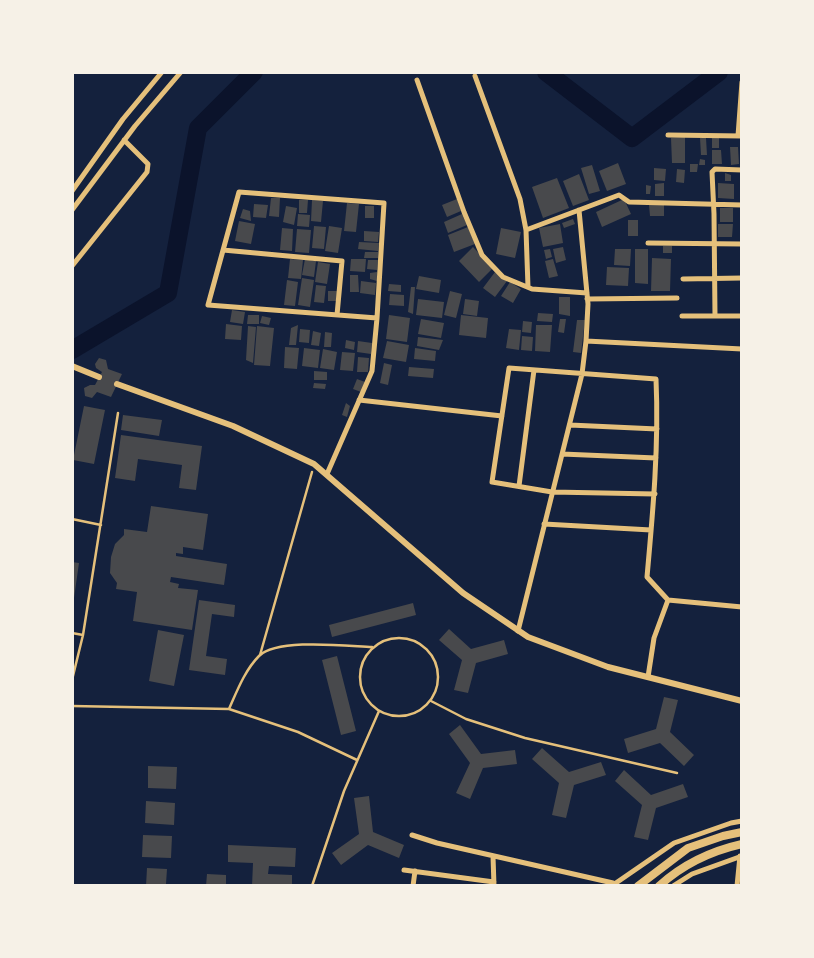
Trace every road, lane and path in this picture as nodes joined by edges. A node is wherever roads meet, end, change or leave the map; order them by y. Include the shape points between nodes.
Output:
1 (162, 72) edge
2 (181, 72) edge
3 (475, 76) dead end
4 (417, 80) dead end
5 (742, 82) edge
6 (668, 135) dead end
7 (740, 136) edge
8 (124, 140) junction
9 (742, 170) edge
10 (72, 191) edge
11 (713, 204) junction
12 (742, 205) edge
13 (72, 210) edge
14 (579, 210) junction
15 (526, 230) junction
16 (648, 243) dead end
17 (714, 244) junction
18 (742, 244) edge
19 (223, 250) junction
20 (72, 266) edge
21 (742, 278) edge
22 (683, 279) dead end
23 (714, 279) junction
24 (528, 287) junction
25 (587, 296) junction
26 (677, 298) dead end
27 (337, 315) junction
28 (682, 316) dead end
29 (715, 316) junction
30 (742, 316) edge
31 (377, 318) junction
32 (586, 341) junction
33 (742, 349) edge
34 (72, 366) edge
35 (534, 370) junction
36 (582, 374) junction
37 (99, 377) dead end
38 (118, 384) dead end
39 (359, 400) junction
40 (118, 413) dead end
41 (502, 416) junction
42 (570, 425) junction
43 (657, 429) junction
44 (562, 454) junction
45 (656, 458) junction
46 (312, 472) dead end
47 (327, 474) junction
48 (519, 486) junction
49 (552, 492) junction
50 (655, 494) junction
51 (72, 519) edge
52 (544, 524) junction
53 (101, 525) junction
54 (651, 530) junction
55 (668, 600) junction
56 (742, 607) edge
57 (518, 631) junction
58 (72, 633) edge
59 (83, 635) junction
60 (372, 647) junction
61 (260, 655) junction
62 (648, 677) junction
63 (72, 680) edge
64 (431, 701) junction
65 (742, 701) edge
66 (72, 706) edge
67 (229, 709) junction
68 (379, 711) junction
69 (357, 760) junction
70 (677, 773) dead end
71 (742, 821) edge
72 (742, 832) edge
73 (412, 835) dead end
74 (742, 844) edge
75 (494, 856) junction
76 (741, 856) edge
77 (404, 870) dead end
78 (415, 872) junction
79 (494, 884) edge
80 (613, 884) edge
81 (312, 886) edge
82 (413, 886) edge
83 (638, 886) edge
84 (659, 886) edge
85 (673, 886) edge
86 (737, 886) edge

1 - 10 street via 123,119
2 - 8 street
3 - 15 street via 520,199
4 - 24 street via 482,255 504,277
5 - 7 street
6 - 7 street
8 - 13 street
8 - 20 street via 148,164 147,172
9 - 11 street via 713,171
11 - 12 street
11 - 14 street via 629,202 619,195
11 - 17 street
14 - 15 street
14 - 25 street
15 - 24 street
16 - 17 street
17 - 18 street
17 - 23 street
19 - 27 street via 342,261
19 - 27 street via 208,305
19 - 31 street via 239,192 384,203
21 - 23 street
22 - 23 street
23 - 29 street
24 - 25 street
25 - 26 street
25 - 32 street
27 - 31 street
28 - 29 street
29 - 30 street
31 - 39 street via 372,371
32 - 33 street
32 - 36 street
34 - 37 street
35 - 36 street
35 - 41 street via 509,368
35 - 48 street
36 - 42 street
36 - 43 street via 656,379
38 - 47 street via 233,426 314,464
39 - 41 street
39 - 47 street
40 - 53 lane
41 - 48 street via 492,482
42 - 43 street
42 - 44 street
43 - 45 street
44 - 45 street
44 - 49 street
45 - 50 street
46 - 61 lane
47 - 57 street via 462,593
48 - 49 street
49 - 50 street
49 - 52 street
50 - 54 street
51 - 53 lane
52 - 54 street
52 - 57 street
53 - 59 lane
54 - 55 street via 647,577
55 - 56 street
55 - 62 street via 654,638
57 - 62 street via 608,666
58 - 59 lane
59 - 63 lane
60 - 61 lane via 289,645
60 - 64 lane via 393,638 408,639 423,646 433,657 438,672 437,687
60 - 68 lane via 360,668 359,683 364,698
61 - 67 lane via 247,672
62 - 65 street
64 - 68 lane via 419,712 404,717 389,716
64 - 70 lane via 466,719 525,738
66 - 67 lane
67 - 69 lane via 298,732
68 - 69 lane
69 - 81 lane
71 - 80 street via 674,843
72 - 83 main road via 688,848
73 - 75 street
74 - 84 main road via 692,862
75 - 79 street
75 - 80 street
76 - 85 street via 692,874
76 - 86 street
77 - 78 street
78 - 79 street
78 - 82 street

